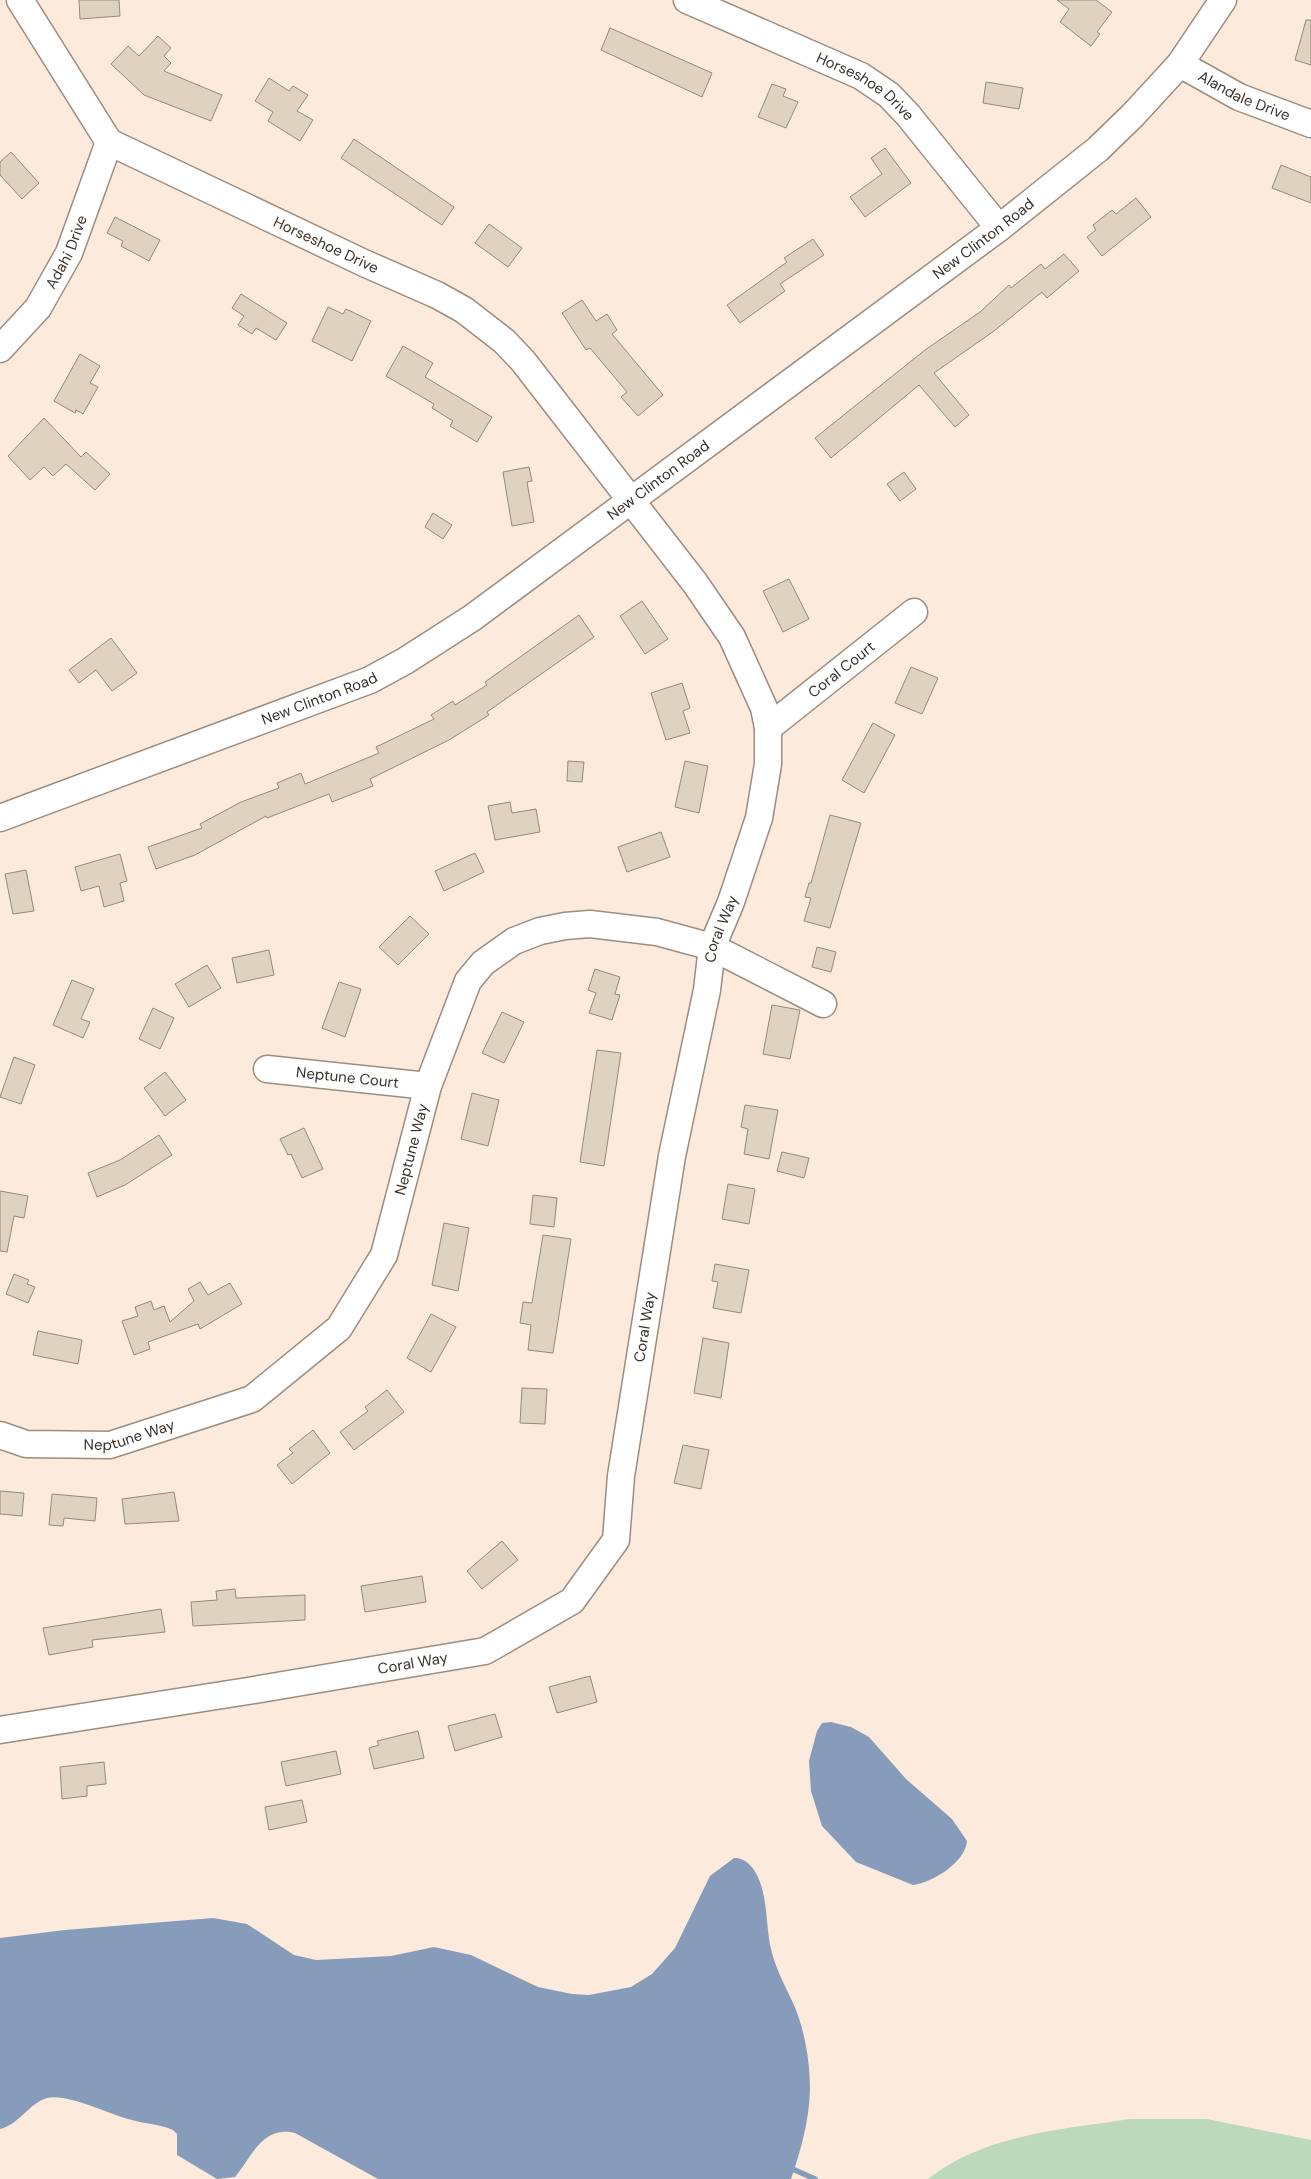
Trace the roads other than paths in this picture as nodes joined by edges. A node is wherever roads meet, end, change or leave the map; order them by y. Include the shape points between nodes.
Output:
1 (20, 0) edge
2 (687, 0) edge
3 (1223, 0) edge
4 (1180, 64) junction
5 (1311, 124) edge
6 (108, 142) junction
7 (999, 228) junction
8 (0, 349) edge
9 (631, 500) junction
10 (914, 612) dead end
11 (768, 728) junction
12 (0, 818) edge
13 (712, 947) junction
14 (824, 1004) dead end
15 (267, 1069) dead end
16 (428, 1086) junction
17 (0, 1435) edge
18 (0, 1730) edge

1 - 6 street
2 - 7 street, Horseshoe Drive via 861,76 889,95
3 - 4 street, New Clinton Road
4 - 5 street, Alandale Drive via 1239,97
4 - 7 street, New Clinton Road via 1098,149
6 - 8 street, Adahi Drive via 69,253 38,308
6 - 9 street, Horseshoe Drive via 464,310 504,341 523,361
7 - 9 street, New Clinton Road
9 - 11 street, Coral Way via 732,637 764,708
9 - 12 street, New Clinton Road via 472,618 370,680
10 - 11 street, Coral Court
11 - 13 street, Coral Way via 768,764 760,818
13 - 14 street, Neptune Way
13 - 16 street, Neptune Way via 657,932 590,924 540,931 514,941 483,963 468,981
13 - 18 street, Coral Way via 707,990 672,1156 621,1476 616,1540 572,1601 485,1651
15 - 16 street, Neptune Court
16 - 17 street, Neptune Way via 384,1255 339,1328 260,1393 252,1399 110,1444 26,1444

